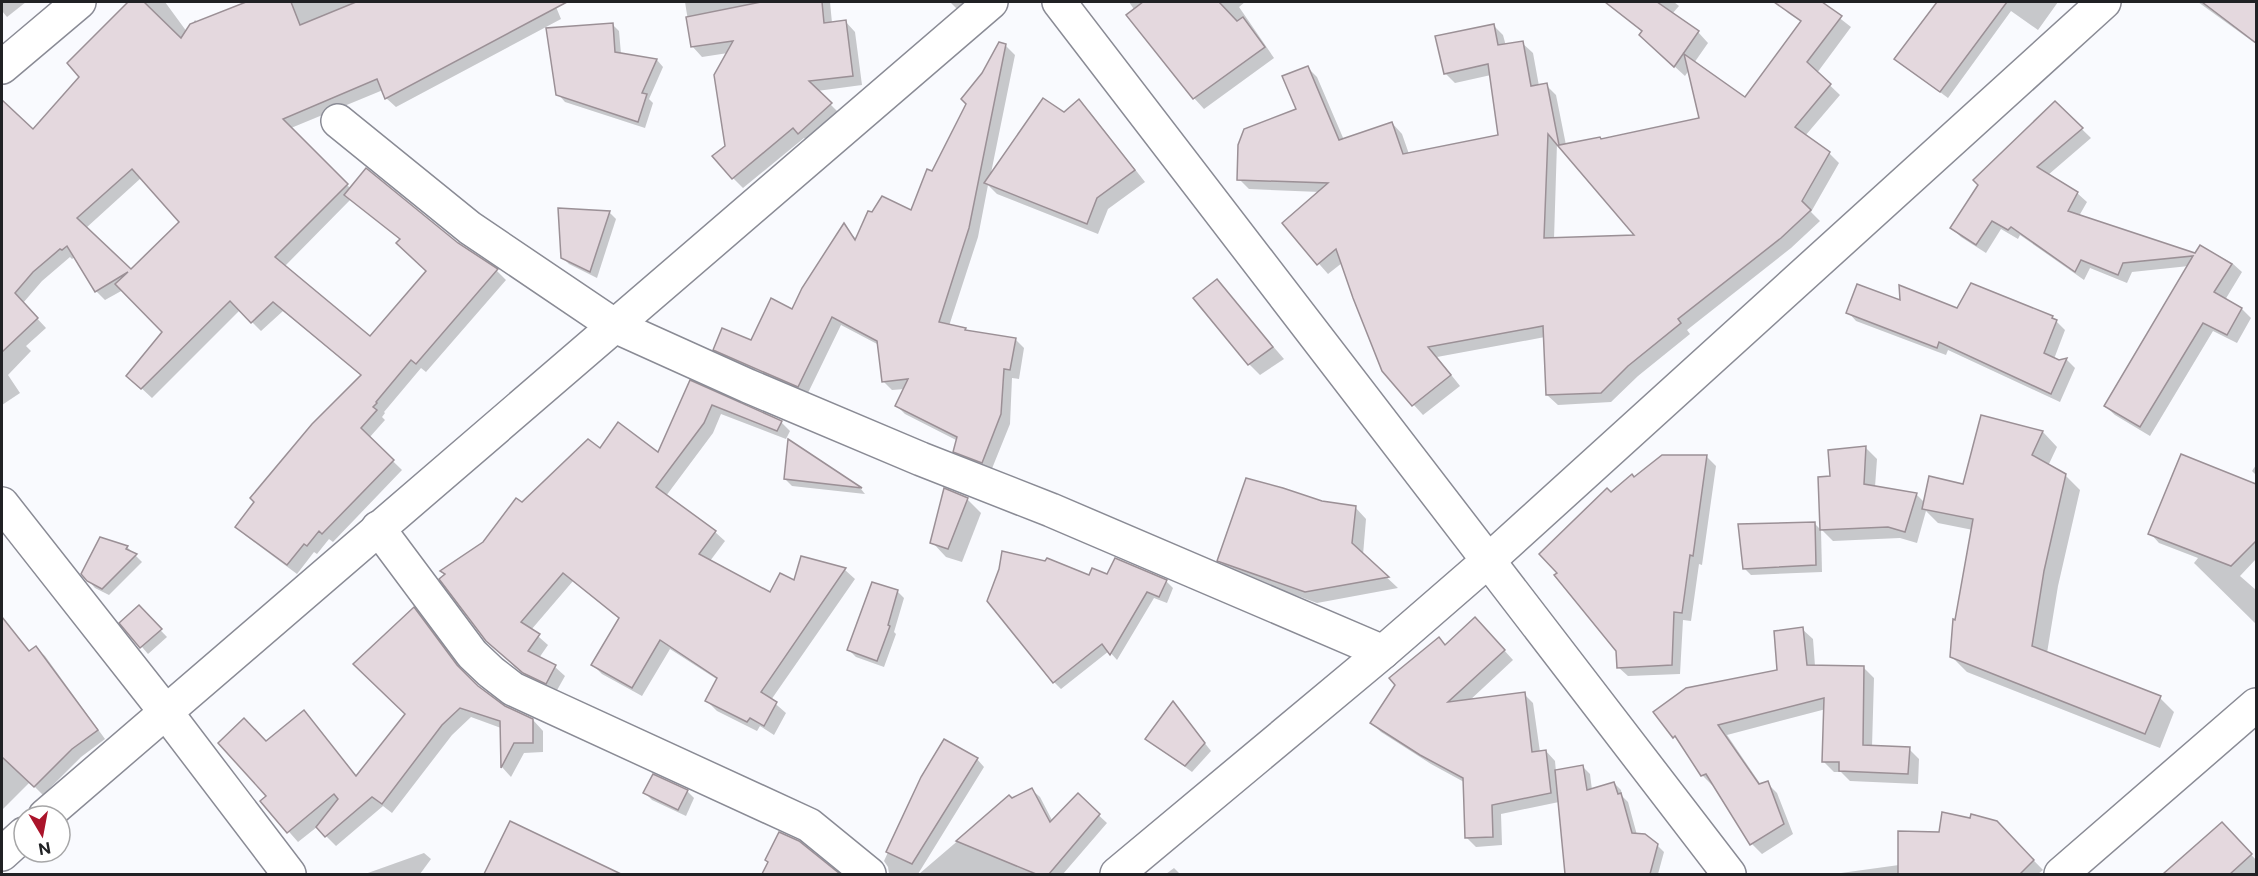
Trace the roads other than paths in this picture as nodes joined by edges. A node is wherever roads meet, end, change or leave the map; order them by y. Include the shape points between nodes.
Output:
1 (79, 2) edge
2 (991, 2) edge
3 (1059, 2) edge
4 (2104, 2) edge
5 (2, 67) edge
6 (338, 121) dead end
7 (615, 326) junction
8 (2, 504) edge
9 (378, 528) junction
10 (1489, 560) junction
11 (1383, 652) junction
12 (2256, 705) edge
13 (165, 711) junction
14 (59, 804) edge
15 (289, 874) edge
16 (869, 874) edge
17 (1117, 874) edge
18 (1730, 874) edge
19 (2061, 874) edge

1 - 5 street
2 - 7 street
3 - 10 street
4 - 10 street
6 - 7 street via 470,228
7 - 9 street
7 - 11 street
8 - 13 street
9 - 13 street
9 - 16 street via 472,654 513,689 809,825
10 - 11 street
10 - 18 street
11 - 17 street
12 - 19 street
13 - 14 street
13 - 15 street

